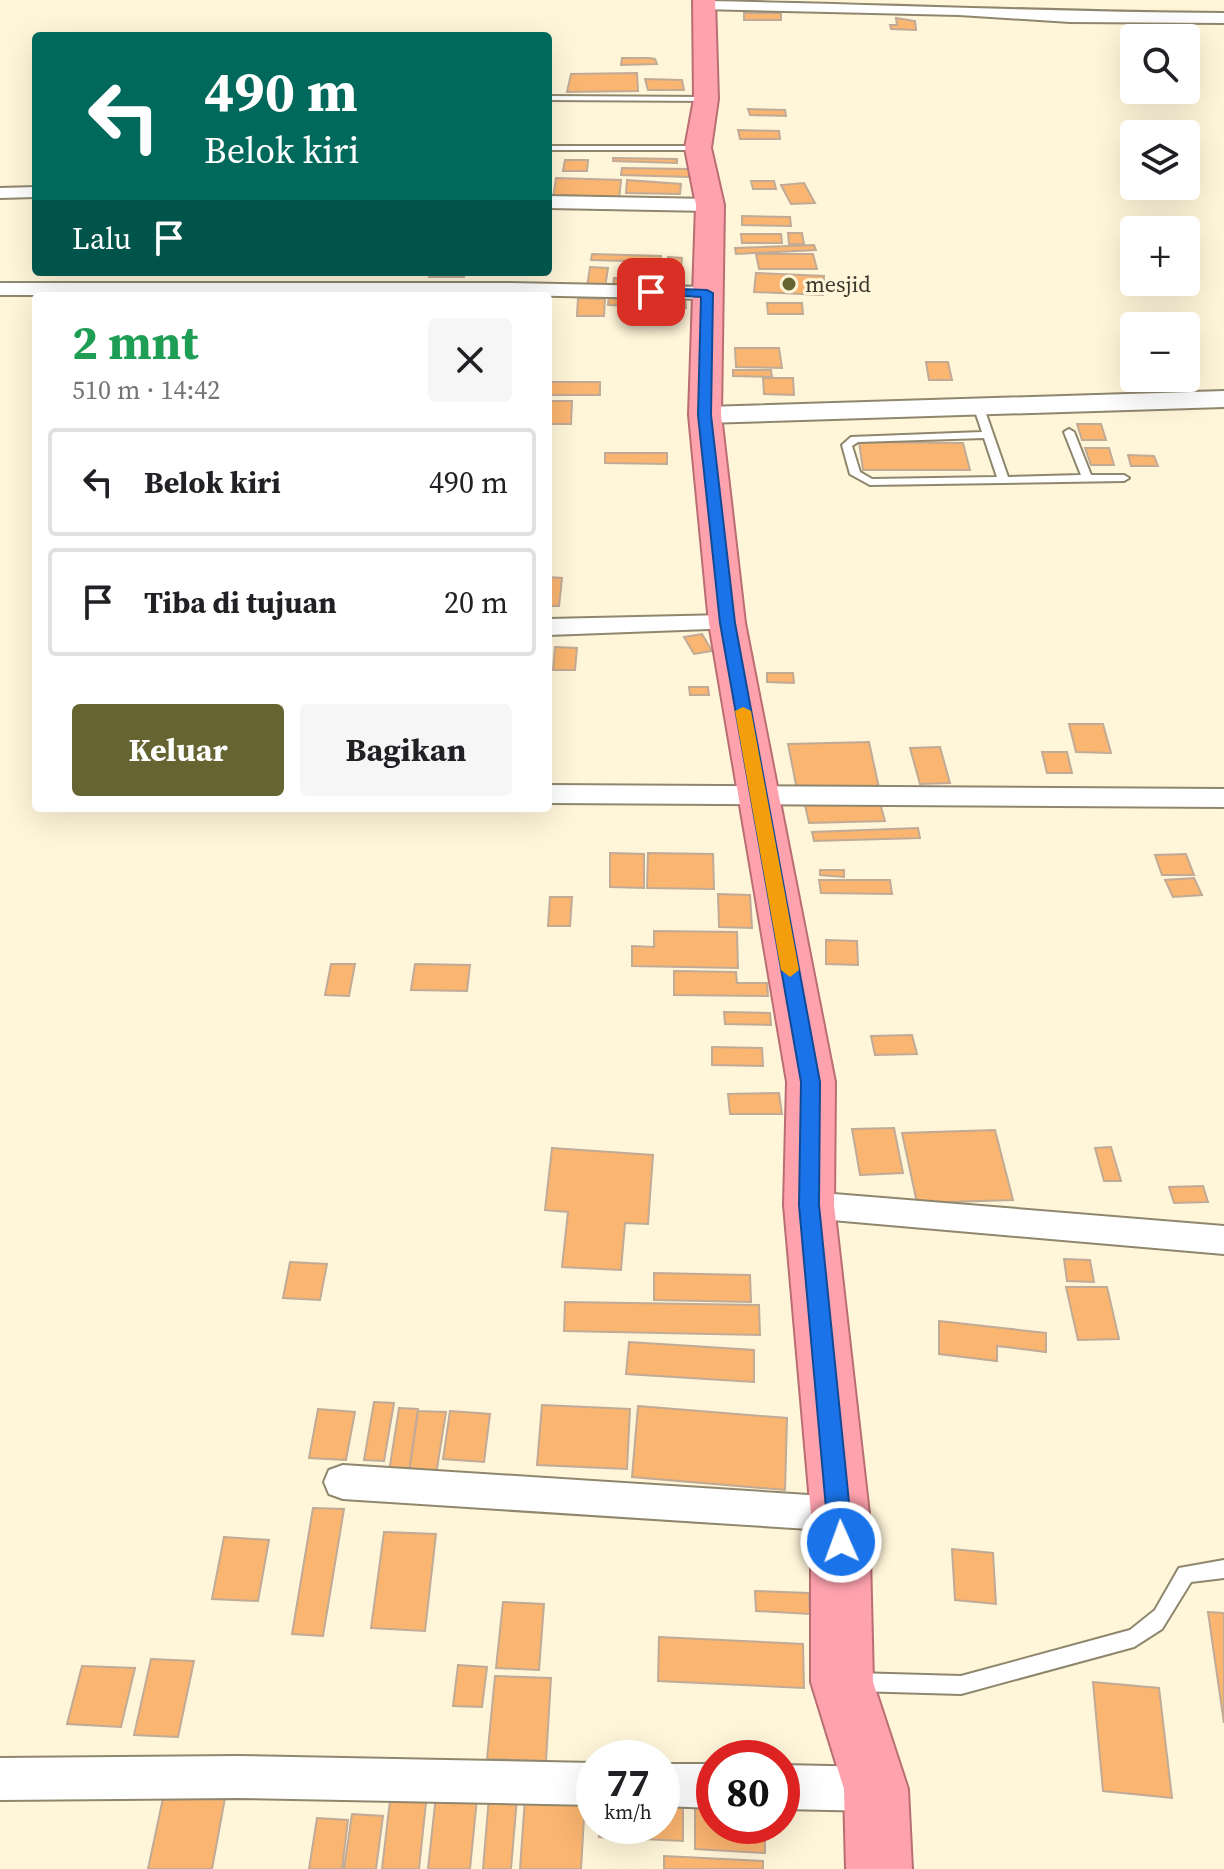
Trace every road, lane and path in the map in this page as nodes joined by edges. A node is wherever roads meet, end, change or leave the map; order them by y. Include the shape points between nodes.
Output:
1 (705, 3) edge
2 (1224, 18) edge
3 (552, 98) edge
4 (706, 99) junction
5 (552, 148) edge
6 (698, 148) junction
7 (32, 192) edge
8 (0, 193) edge
9 (552, 202) edge
10 (710, 205) junction
11 (0, 289) edge
12 (707, 293) junction
13 (1224, 399) edge
14 (979, 408) junction
15 (705, 415) junction
16 (1069, 432) dead end
17 (987, 435) junction
18 (1087, 478) junction
19 (1124, 478) dead end
20 (1003, 479) junction
21 (727, 623) junction
22 (552, 627) edge
23 (757, 793) junction
24 (552, 794) edge
25 (1224, 798) edge
26 (809, 1205) junction
27 (1224, 1240) edge
28 (343, 1482) dead end
29 (840, 1514) junction
30 (1224, 1569) edge
31 (842, 1682) junction
32 (0, 1779) edge
33 (576, 1784) edge
34 (800, 1787) edge
35 (876, 1789) junction
36 (879, 1869) edge

1 - 2 street
1 - 4 highway
3 - 4 lane
4 - 6 highway
5 - 6 lane
6 - 10 highway
7 - 8 street
9 - 10 street
10 - 12 highway
11 - 12 street
12 - 15 highway
13 - 14 street
14 - 15 street
14 - 17 lane
15 - 21 highway
16 - 18 lane
17 - 20 lane
17 - 20 lane via 855,439 847,445 855,474 864,481
18 - 19 lane
18 - 20 lane
21 - 22 street
21 - 23 highway
23 - 24 street
23 - 25 street
23 - 26 highway via 811,1082
26 - 27 street
26 - 29 highway
28 - 29 street
29 - 31 highway
30 - 31 lane via 1186,1574 1166,1616 1134,1638 961,1685
31 - 35 highway
32 - 33 street
34 - 35 street
35 - 36 highway

